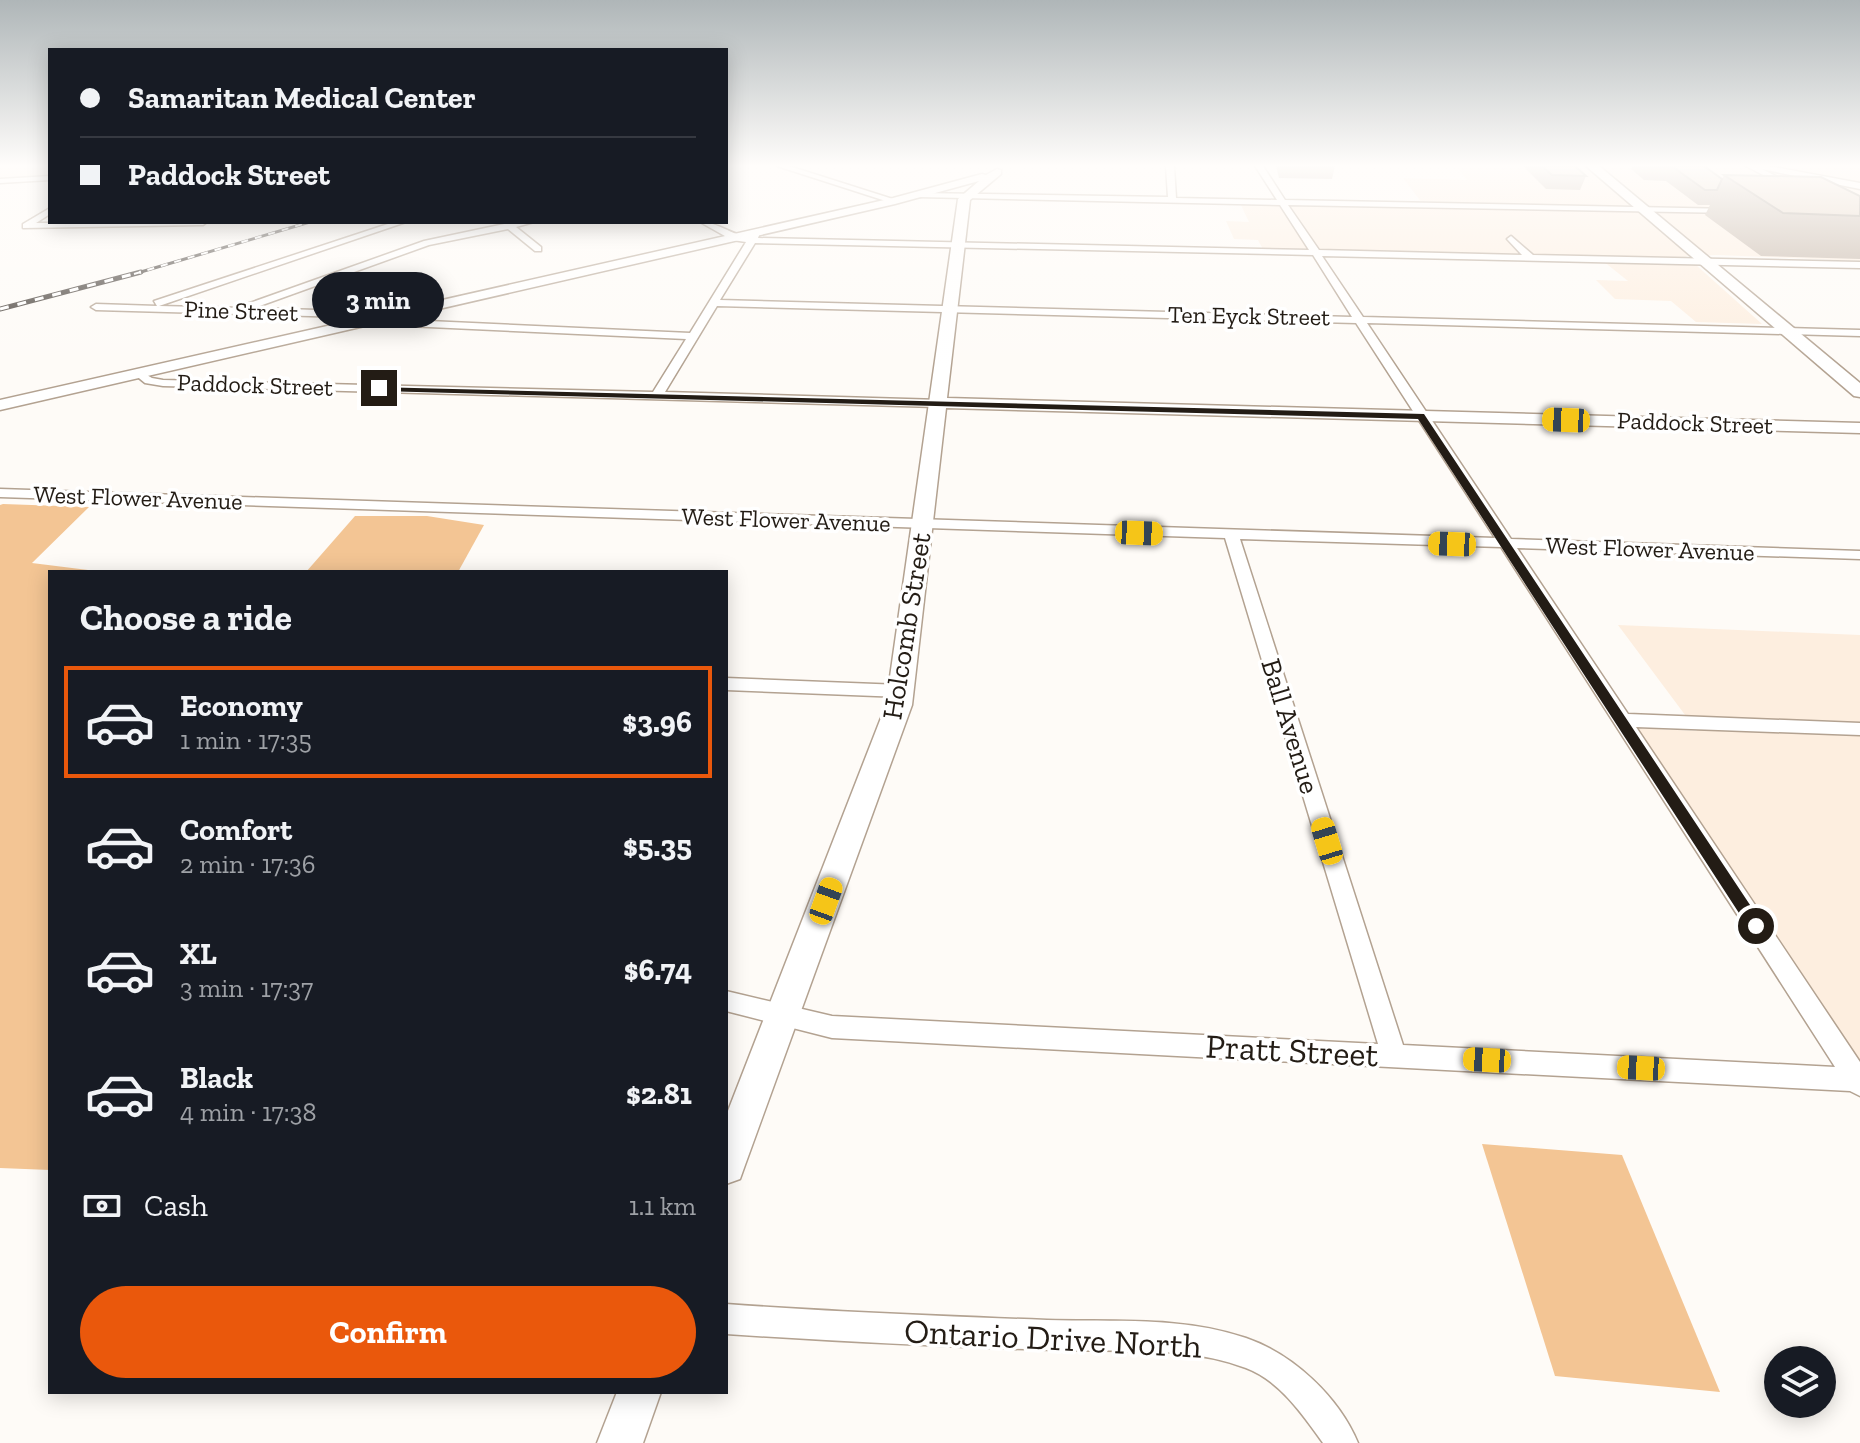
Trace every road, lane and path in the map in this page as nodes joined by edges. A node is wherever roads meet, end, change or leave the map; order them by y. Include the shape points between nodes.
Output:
1 (368, 233) edge
2 (474, 233) edge
3 (518, 233) edge
4 (726, 233) edge
5 (768, 233) edge
6 (959, 233) edge
7 (1302, 233) edge
8 (1673, 233) edge
9 (754, 237) junction
10 (735, 238) junction
11 (1511, 239) dead end
12 (957, 245) junction
13 (538, 249) dead end
14 (1314, 253) junction
15 (1530, 257) junction
16 (1703, 260) junction
17 (1860, 265) edge
18 (712, 303) junction
19 (96, 307) dead end
20 (144, 308) junction
21 (949, 309) junction
22 (238, 311) junction
23 (385, 318) junction
24 (1357, 318) junction
25 (1786, 330) junction
26 (1860, 333) edge
27 (691, 336) junction
28 (140, 374) junction
29 (1860, 392) edge
30 (657, 396) junction
31 (937, 403) junction
32 (0, 405) edge
33 (1421, 416) junction
34 (1860, 428) edge
35 (0, 493) edge
36 (923, 525) junction
37 (1232, 536) junction
38 (1506, 545) junction
39 (1860, 555) edge
40 (728, 684) edge
41 (901, 691) junction
42 (1619, 720) junction
43 (1860, 729) edge
44 (728, 1001) edge
45 (785, 1013) junction
46 (1394, 1055) junction
47 (1859, 1081) edge
48 (728, 1160) edge
49 (728, 1319) edge
50 (638, 1394) edge
51 (620, 1443) edge
52 (1342, 1443) edge

1 - 20 street
2 - 22 street via 427,243
3 - 13 street
4 - 10 street
5 - 9 street
6 - 12 street, Holcomb Street
7 - 14 street
8 - 16 main road
9 - 10 street
9 - 12 street
9 - 18 street
10 - 23 street
11 - 15 street
12 - 14 street
12 - 21 street, Holcomb Street
14 - 15 street
14 - 24 street
15 - 16 street
16 - 17 street
16 - 25 main road
18 - 21 street, Ten Eyck Street
18 - 27 street
19 - 20 street, Pine Street
20 - 22 street, Pine Street
21 - 24 street, Ten Eyck Street
21 - 31 street, Holcomb Street
22 - 23 street, Pine Street
23 - 27 street, Pine Street
23 - 28 street
24 - 25 street, Ten Eyck Street
24 - 33 street
25 - 26 street, Ten Eyck Street
25 - 29 main road
27 - 30 street
28 - 30 street, Paddock Street via 163,383
28 - 32 street
30 - 31 street, Paddock Street
31 - 33 street, Paddock Street
31 - 36 street, Holcomb Street
33 - 34 street, Paddock Street
33 - 38 street
35 - 36 street, West Flower Avenue
36 - 37 street, West Flower Avenue
36 - 41 street, Holcomb Street
37 - 38 street, West Flower Avenue
37 - 46 street, Ball Avenue
38 - 39 street, West Flower Avenue
38 - 42 street
40 - 41 street
41 - 45 street, Holcomb Street
42 - 43 street
42 - 47 street
44 - 45 street, Pratt Street
45 - 46 street, Pratt Street via 832,1027
45 - 48 street, Holcomb Street
46 - 47 street, Pratt Street
49 - 52 street, Ontario Drive North via 1189,1340 1247,1353 1272,1365 1308,1395
50 - 51 street

